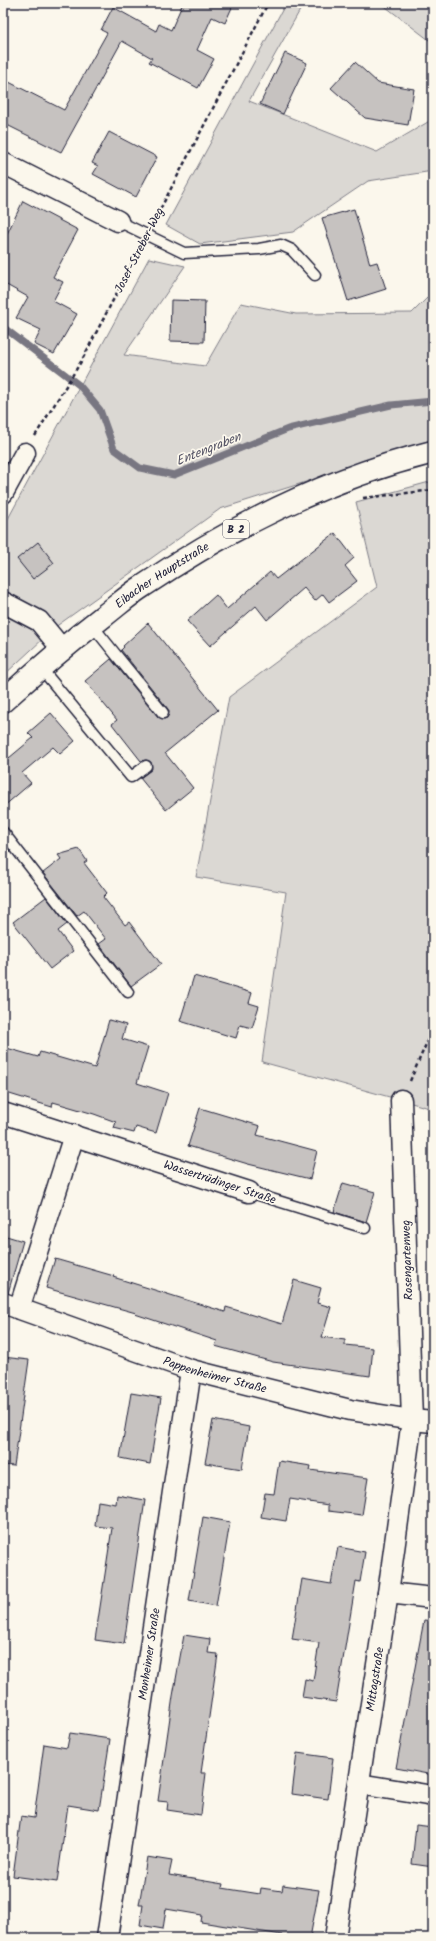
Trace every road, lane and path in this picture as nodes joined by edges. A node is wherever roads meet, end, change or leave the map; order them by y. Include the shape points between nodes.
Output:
1 (267, 3) edge
2 (3, 162) edge
3 (118, 221) joint
4 (147, 235) junction
5 (315, 275) dead end
6 (25, 452) joint
7 (433, 452) edge
8 (3, 493) edge
9 (3, 602) edge
10 (92, 625) junction
11 (62, 649) junction
12 (40, 667) junction
13 (3, 701) edge
14 (163, 713) dead end
15 (146, 766) dead end
16 (3, 832) edge
17 (128, 992) dead end
18 (433, 1028) edge
19 (401, 1100) joint
20 (3, 1113) edge
21 (74, 1135) junction
22 (249, 1192) joint
23 (365, 1228) dead end
24 (11, 1306) edge
25 (191, 1370) junction
26 (412, 1420) junction
27 (433, 1422) edge
28 (388, 1593) junction
29 (433, 1598) edge
30 (359, 1784) junction
31 (433, 1796) edge
32 (107, 1938) edge
33 (335, 1938) edge

1 - 4 path, Josef-Streber-Weg
2 - 3 street
3 - 4 lane
4 - 5 lane via 184,254 281,245 292,250
4 - 6 path, Josef-Streber-Weg via 82,360
6 - 8 street
7 - 10 main road, Eibacher Hauptstraße / B 2 via 355,475 252,521 142,586
9 - 11 street via 39,621
10 - 11 main road, Eibacher Hauptstraße / B 2
10 - 14 lane
11 - 12 main road, Eibacher Hauptstraße / B 2
12 - 13 main road, Eibacher Hauptstraße / B 2
12 - 15 lane via 131,777
16 - 17 lane
18 - 19 path
19 - 26 street, Rosengartenweg
20 - 21 street, Wassertrüdinger Straße
21 - 22 street, Wassertrüdinger Straße
21 - 24 street
22 - 23 lane, Wassertrüdinger Straße
24 - 25 street, Pappenheimer Straße
25 - 26 street, Pappenheimer Straße via 350,1410
25 - 32 street, Monheimer Straße
26 - 27 street, Pappenheimer Straße
26 - 28 street, Mittagstraße
28 - 29 street
28 - 30 street, Mittagstraße
30 - 31 street
30 - 33 street, Mittagstraße

